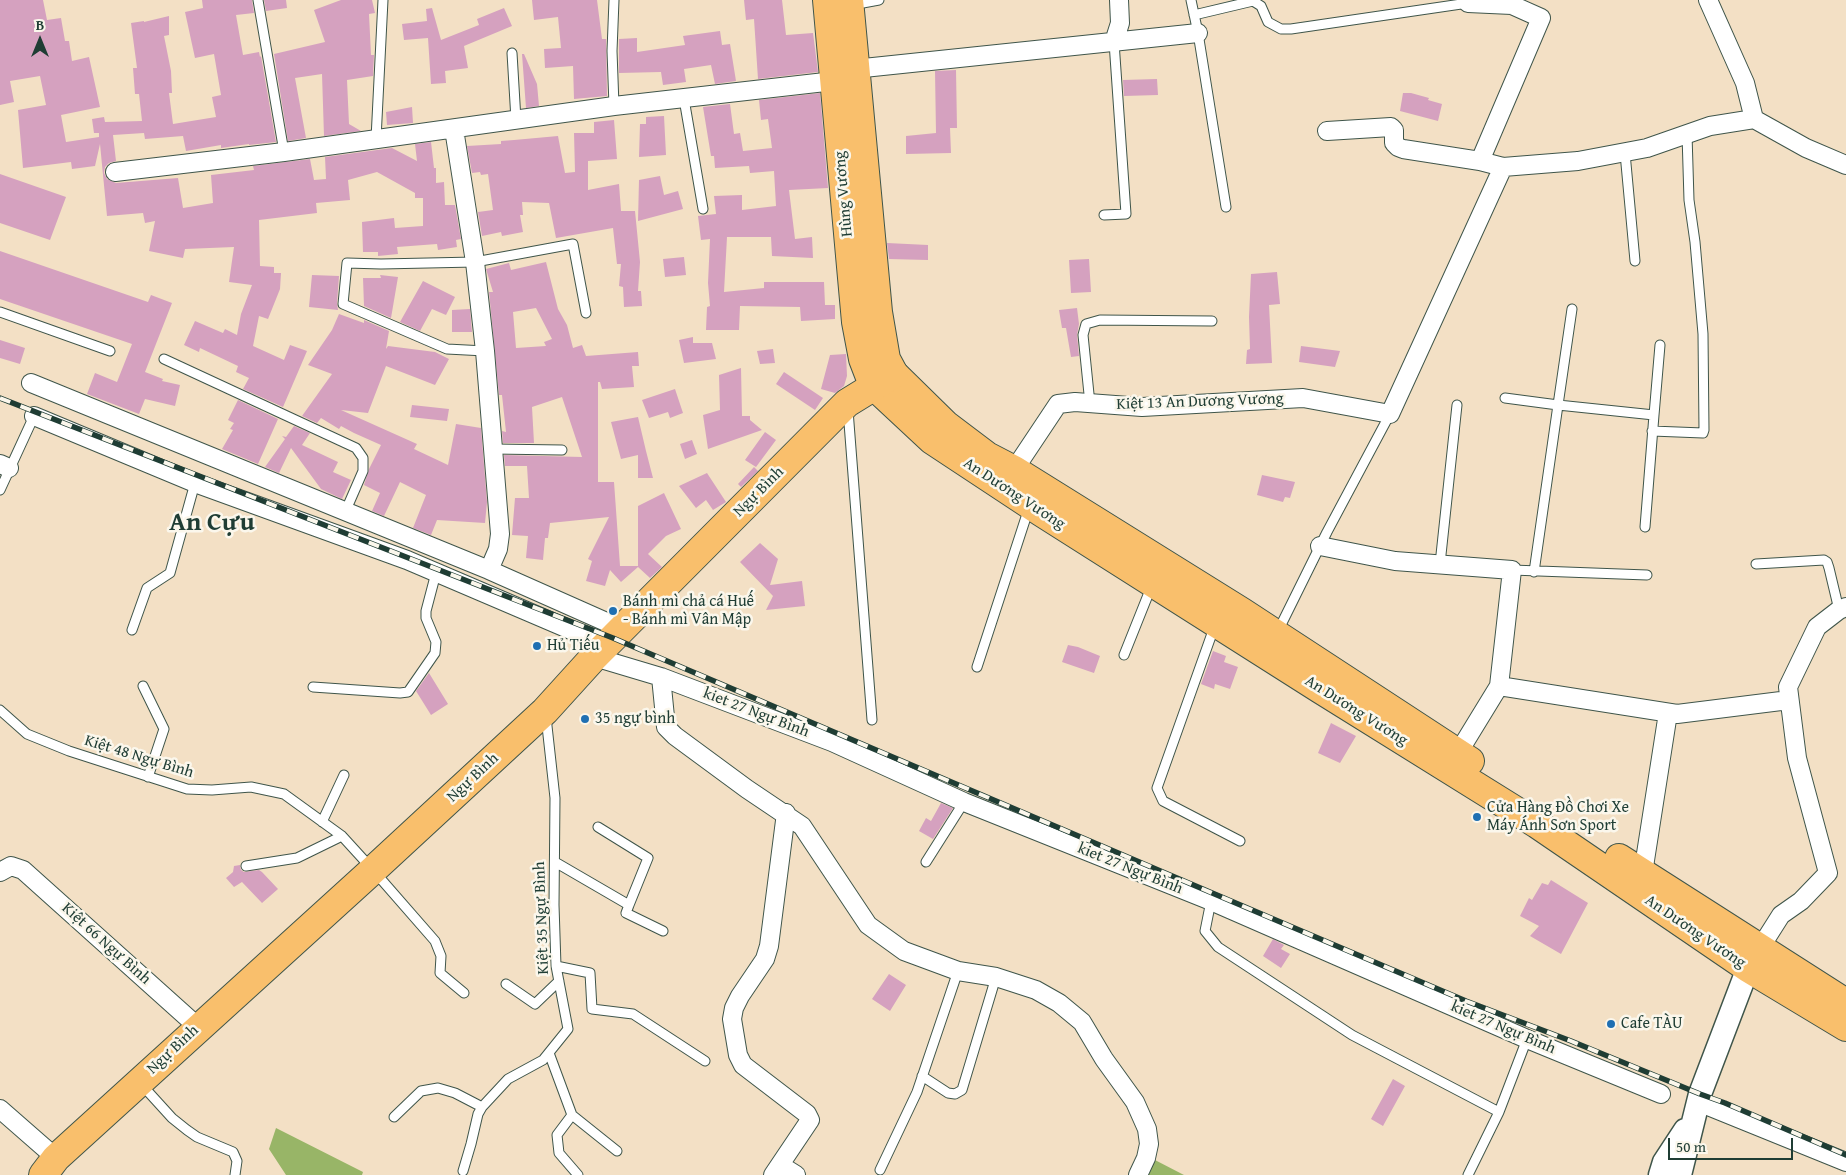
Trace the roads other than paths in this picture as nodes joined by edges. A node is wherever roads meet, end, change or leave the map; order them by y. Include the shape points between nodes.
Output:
1 (258, 0) edge
2 (383, 0) edge
3 (614, 0) edge
4 (879, 0) edge
5 (1119, 0) edge
6 (1191, 0) edge
7 (1708, 0) edge
8 (842, 2) edge
9 (1468, 2) joint
10 (1514, 3) edge
11 (1194, 15) junction
12 (1198, 32) junction
13 (1114, 42) junction
14 (512, 53) dead end
15 (844, 75) junction
16 (684, 99) junction
17 (614, 106) junction
18 (1754, 119) junction
19 (516, 120) junction
20 (454, 129) junction
21 (1327, 131) dead end
22 (1687, 134) junction
23 (376, 139) junction
24 (284, 152) junction
25 (1625, 153) junction
26 (1480, 161) junction
27 (1846, 165) edge
28 (1502, 167) junction
29 (115, 172) dead end
30 (1226, 207) dead end
31 (703, 208) dead end
32 (1104, 215) dead end
33 (1635, 261) dead end
34 (475, 262) junction
35 (1572, 309) dead end
36 (0, 312) edge
37 (586, 313) dead end
38 (1212, 321) dead end
39 (1660, 345) dead end
40 (485, 351) junction
41 (110, 352) dead end
42 (164, 359) dead end
43 (884, 379) junction
44 (31, 383) dead end
45 (1506, 398) dead end
46 (847, 403) junction
47 (1090, 404) junction
48 (1457, 405) dead end
49 (1558, 405) junction
50 (35, 414) joint
51 (1390, 414) junction
52 (1654, 415) junction
53 (1652, 431) junction
54 (493, 449) junction
55 (562, 450) dead end
56 (4, 466) edge
57 (1014, 470) junction
58 (195, 483) junction
59 (0, 490) edge
60 (1030, 504) junction
61 (346, 510) junction
62 (1645, 527) dead end
63 (1320, 546) junction
64 (1440, 564) junction
65 (1756, 564) dead end
66 (489, 570) junction
67 (1512, 570) junction
68 (1534, 572) junction
69 (436, 573) junction
70 (1647, 575) dead end
71 (1153, 583) junction
72 (1842, 609) edge
73 (1216, 623) junction
74 (132, 630) dead end
75 (1276, 635) junction
76 (608, 644) junction
77 (1124, 655) dead end
78 (977, 667) dead end
79 (661, 677) junction
80 (143, 686) dead end
81 (1499, 686) junction
82 (313, 687) dead end
83 (1789, 700) junction
84 (0, 710) edge
85 (545, 712) junction
86 (1668, 713) junction
87 (1380, 715) junction
88 (872, 720) dead end
89 (1458, 753) junction
90 (344, 774) dead end
91 (148, 777) junction
92 (964, 802) junction
93 (786, 813) junction
94 (322, 822) junction
95 (598, 827) dead end
96 (342, 836) junction
97 (1240, 842) dead end
98 (555, 862) junction
99 (926, 862) dead end
100 (246, 866) dead end
101 (6, 869) edge
102 (374, 870) junction
103 (1643, 873) junction
104 (1211, 901) junction
105 (629, 905) junction
106 (663, 931) dead end
107 (1754, 958) junction
108 (556, 966) junction
109 (958, 971) junction
110 (996, 978) junction
111 (559, 981) junction
112 (506, 984) dead end
113 (464, 993) dead end
114 (1846, 1003) edge
115 (198, 1027) junction
116 (1846, 1027) edge
117 (1527, 1039) junction
118 (549, 1053) junction
119 (705, 1061) dead end
120 (922, 1076) junction
121 (139, 1082) junction
122 (1661, 1094) dead end
123 (482, 1107) junction
124 (0, 1109) edge
125 (1695, 1110) junction
126 (1498, 1112) junction
127 (572, 1115) junction
128 (394, 1117) dead end
129 (617, 1151) dead end
130 (1846, 1162) edge
131 (49, 1167) edge
132 (776, 1170) edge
133 (880, 1170) dead end
134 (463, 1171) dead end
135 (235, 1175) edge
136 (578, 1175) edge
137 (796, 1175) edge
138 (1138, 1175) edge
139 (1468, 1175) edge
140 (1660, 1175) edge
141 (1680, 1175) edge

1 - 24 lane
2 - 23 lane
3 - 17 lane
4 - 8 lane
5 - 13 street via 1120,23
6 - 11 lane
7 - 18 street via 1745,83
8 - 15 main road, Hùng Vương
9 - 10 street
9 - 11 lane via 1291,29 1281,29 1268,22 1261,6 1253,1
10 - 26 street via 1541,18
11 - 12 lane
12 - 13 street
12 - 30 lane
13 - 15 street
13 - 32 lane via 1126,214
14 - 19 lane
15 - 16 street
15 - 43 main road, Hùng Vương via 856,322 863,359
16 - 17 street
16 - 31 lane
17 - 19 street
18 - 22 street via 1710,126
18 - 27 street via 1806,148
19 - 20 street
20 - 23 street
20 - 34 street
21 - 26 street via 1391,127 1394,143 1400,148
22 - 25 street
22 - 53 lane via 1689,200 1703,334 1704,430 1703,433
23 - 24 street
24 - 29 street
25 - 28 street via 1578,161
25 - 33 lane
26 - 28 street
28 - 51 street
34 - 37 lane via 573,244
34 - 40 street
34 - 40 lane via 347,262 343,304 447,349
35 - 49 lane
36 - 41 lane
38 - 47 lane via 1100,320 1086,324 1083,335
39 - 52 lane
40 - 54 street
42 - 61 lane via 356,448 363,458 363,471
43 - 46 main road, Ngự Bình
43 - 57 main road, An Dương Vương via 988,456
43 - 60 main road, An Dương Vương via 932,440
44 - 61 street
45 - 49 lane
46 - 76 main road, Ngự Bình
46 - 88 lane
47 - 51 street, Kiệt 13 An Dương Vương via 1142,407 1303,398
47 - 57 street, Kiệt 13 An Dương Vương via 1058,404
48 - 64 lane
49 - 52 lane
49 - 68 lane
50 - 56 lane
50 - 58 street
51 - 63 lane
52 - 53 lane
53 - 62 lane
54 - 55 lane
54 - 66 street via 500,534
56 - 59 lane
57 - 75 main road, An Dương Vương
58 - 69 street
58 - 74 lane via 170,573 147,588
60 - 71 main road, An Dương Vương
60 - 78 lane
61 - 66 street
63 - 64 street via 1373,558
63 - 75 lane
64 - 67 street
65 - 72 lane via 1824,560
66 - 76 street
67 - 68 lane
67 - 81 street
68 - 70 lane
69 - 76 street
69 - 82 lane via 426,612 436,642 435,652 408,692
71 - 73 main road, An Dương Vương
71 - 77 lane
72 - 83 street via 1817,627 1788,688
73 - 87 main road, An Dương Vương
73 - 97 lane via 1157,788 1163,801
75 - 87 main road, An Dương Vương
76 - 79 street, kiet 27 Ngự Bình
76 - 85 main road, Ngự Bình
79 - 92 street, kiet 27 Ngự Bình via 832,742
79 - 93 street via 666,727 748,789
80 - 91 lane via 164,729
81 - 86 street
81 - 89 street
83 - 86 street
83 - 107 street via 1797,758 1828,873 1801,901 1780,915
84 - 91 lane, Kiệt 48 Ngự Bình via 27,734
85 - 98 lane, Kiệt 35 Ngự Bình via 555,798
85 - 102 main road, Ngự Bình
86 - 103 street
87 - 89 main road, An Dương Vương
87 - 107 main road, An Dương Vương via 1537,824
89 - 103 main road, An Dương Vương
90 - 94 lane
91 - 94 lane, Kiệt 48 Ngự Bình via 187,789 251,787 284,794
92 - 99 lane
92 - 104 street, kiet 27 Ngự Bình
93 - 109 street via 802,826 868,926 904,951
93 - 132 street via 769,946 765,959 740,996 732,1019 738,1055 743,1064 807,1114 810,1120
94 - 96 lane, Kiệt 48 Ngự Bình
95 - 105 lane via 648,858
96 - 100 lane via 298,858
96 - 102 lane, Kiệt 48 Ngự Bình
98 - 105 lane
98 - 108 lane, Kiệt 35 Ngự Bình
101 - 115 street, Kiệt 66 Ngự Bình via 23,870
102 - 113 lane, Kiệt 48 Ngự Bình via 435,941 441,956 440,973
102 - 115 main road, Ngự Bình
103 - 107 main road, An Dương Vương
104 - 117 street, kiet 27 Ngự Bình
104 - 126 lane via 1205,931 1218,947 1352,1035
105 - 106 lane via 626,913
107 - 114 main road, An Dương Vương
107 - 116 main road, An Dương Vương
107 - 125 street
108 - 111 lane, Kiệt 35 Ngự Bình
108 - 119 lane via 590,972 592,1009 633,1014
109 - 110 street
109 - 120 lane
110 - 120 lane via 962,1090 948,1093
110 - 138 street via 1036,990 1060,1003 1082,1022 1135,1102 1147,1129 1149,1144
111 - 112 lane via 535,1004
111 - 118 lane, Kiệt 35 Ngự Bình via 568,1029
115 - 121 main road, Ngự Bình
117 - 122 street, kiet 27 Ngự Bình
117 - 126 lane
118 - 123 lane, Kiệt 35 Ngự Bình via 543,1060 508,1079
118 - 127 lane
120 - 133 lane
121 - 131 main road, Ngự Bình
121 - 135 lane via 187,1130 233,1152 237,1161
123 - 128 lane via 438,1088 420,1091
123 - 134 lane, Kiệt 35 Ngự Bình
124 - 131 street
125 - 130 street
125 - 140 street via 1664,1162
125 - 141 street
126 - 139 lane
127 - 129 lane
127 - 136 lane via 557,1135 559,1153
132 - 137 street

